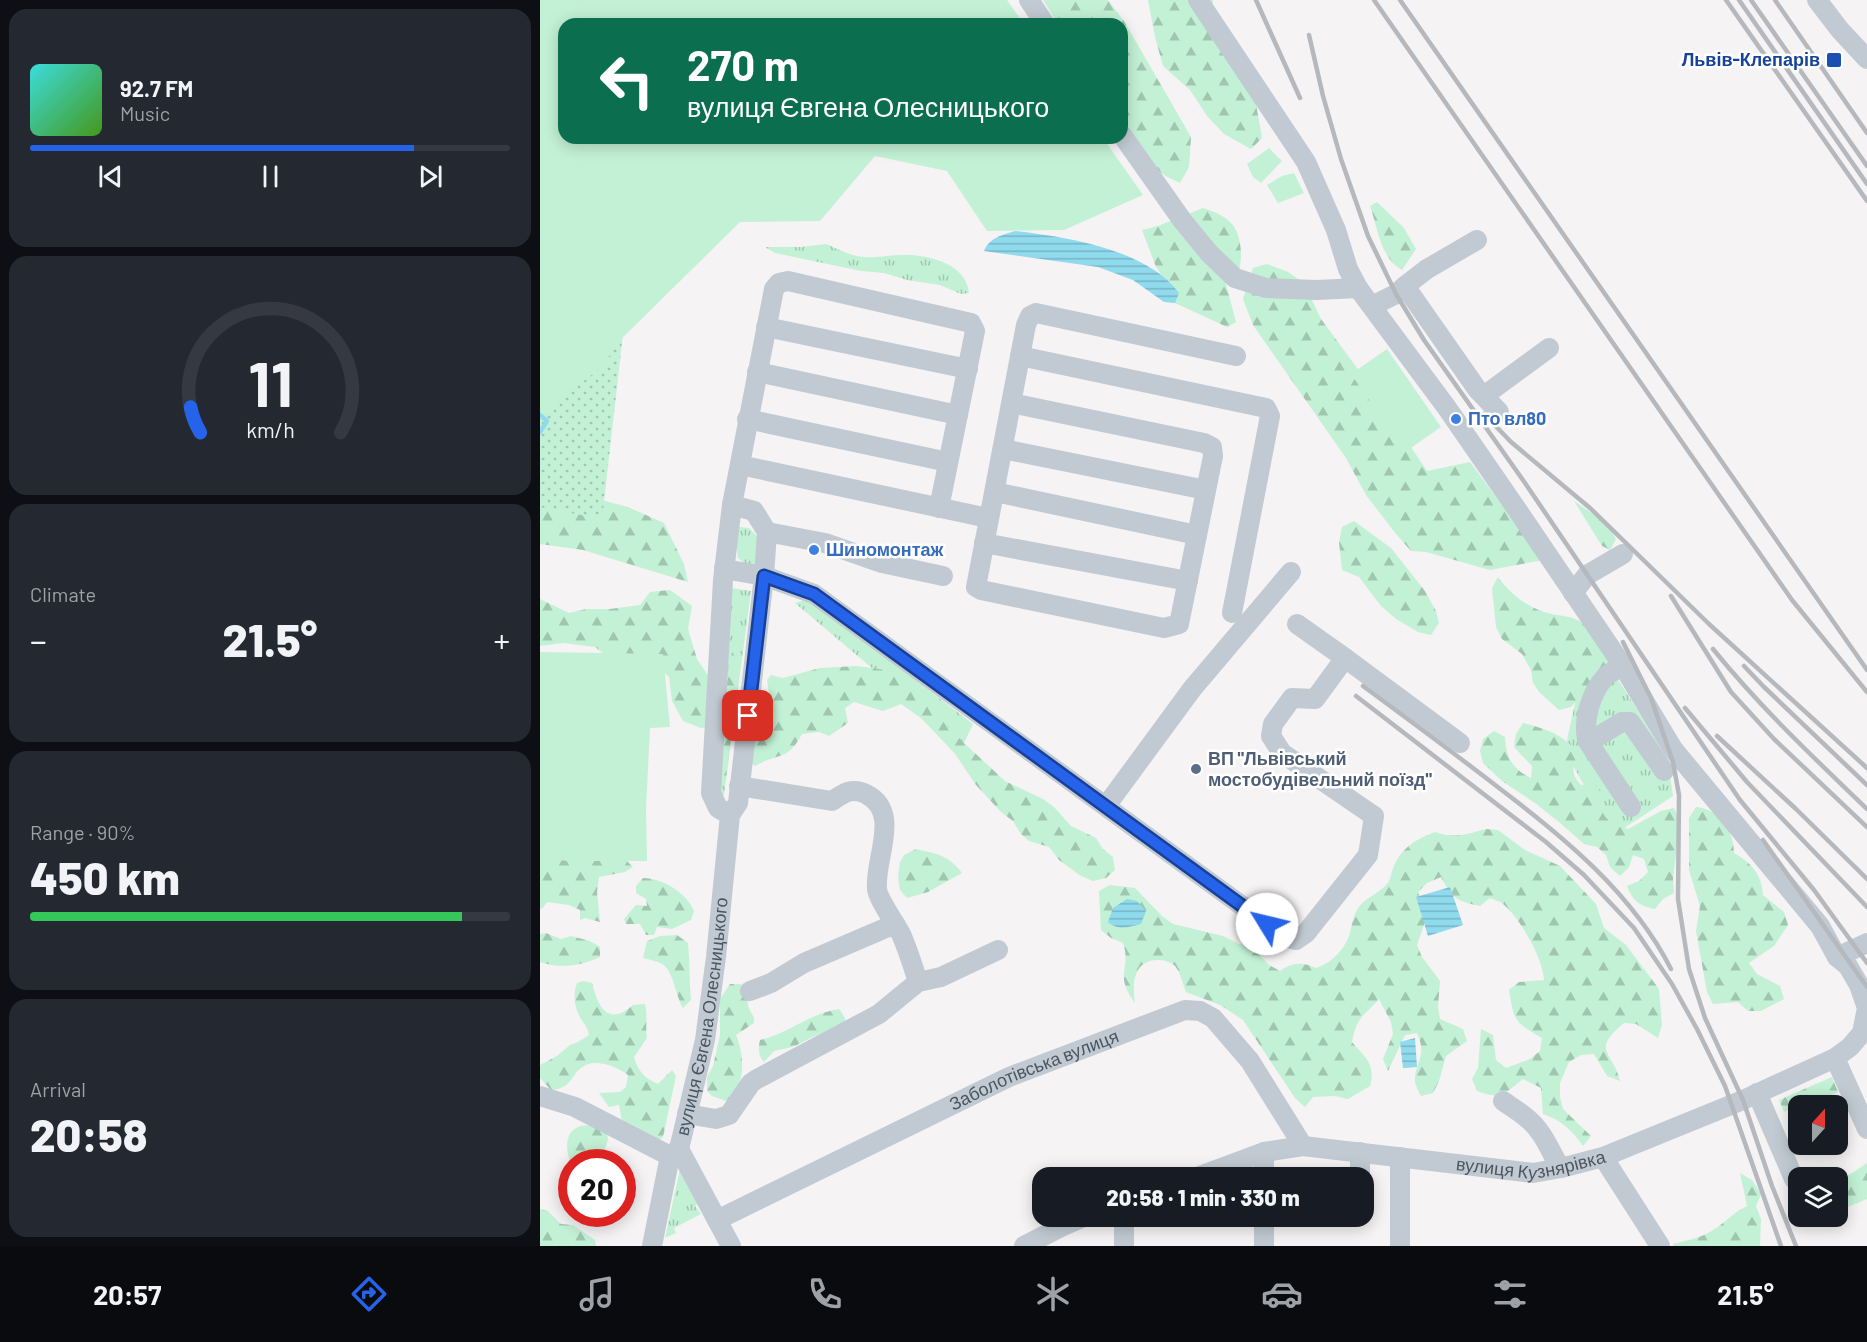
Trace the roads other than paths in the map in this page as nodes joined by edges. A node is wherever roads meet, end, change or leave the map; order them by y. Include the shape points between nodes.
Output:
1 (1029, 0) edge
2 (1198, 0) edge
3 (1817, 0) edge
4 (1041, 18) edge
5 (1867, 58) edge
6 (1128, 144) edge
7 (1477, 240) dead end
8 (1405, 286) junction
9 (1358, 288) junction
10 (1372, 306) junction
11 (766, 327) junction
12 (1549, 348) dead end
13 (1020, 356) junction
14 (1236, 356) dead end
15 (968, 369) junction
16 (757, 372) junction
17 (1485, 395) junction
18 (1011, 403) junction
19 (1499, 412) dead end
20 (958, 415) junction
21 (747, 419) junction
22 (1003, 449) junction
23 (948, 462) junction
24 (740, 465) junction
25 (1206, 490) junction
26 (995, 492) junction
27 (732, 505) junction
28 (939, 508) junction
29 (988, 518) junction
30 (767, 532) junction
31 (1197, 535) junction
32 (984, 543) junction
33 (1623, 554) dead end
34 (724, 569) junction
35 (1291, 572) dead end
36 (764, 576) junction
37 (943, 576) dead end
38 (1188, 581) junction
39 (1573, 592) junction
40 (1232, 613) dead end
41 (1297, 624) dead end
42 (1345, 658) junction
43 (1623, 666) junction
44 (1589, 742) junction
45 (1460, 743) dead end
46 (1664, 771) dead end
47 (739, 786) junction
48 (1106, 806) junction
49 (1631, 807) dead end
50 (730, 815) junction
51 (895, 924) junction
52 (1867, 943) edge
53 (998, 950) dead end
54 (1838, 957) junction
55 (918, 982) junction
56 (750, 991) dead end
57 (1852, 1046) edge
58 (1757, 1093) junction
59 (540, 1096) edge
60 (1503, 1101) dead end
61 (687, 1114) junction
62 (1867, 1129) edge
63 (1303, 1146) junction
64 (1264, 1152) junction
65 (1360, 1152) junction
66 (674, 1153) junction
67 (1400, 1157) junction
68 (1603, 1157) junction
69 (1224, 1167) edge
70 (1264, 1167) edge
71 (1360, 1167) edge
72 (1789, 1167) edge
73 (1561, 1168) junction
74 (717, 1220) junction
75 (1061, 1227) edge
76 (1124, 1227) edge
77 (1264, 1227) edge
78 (652, 1246) edge
79 (731, 1246) edge
80 (1024, 1246) edge
81 (1124, 1246) edge
82 (1264, 1246) edge
83 (1400, 1246) edge
84 (1660, 1246) edge

1 - 4 street
2 - 9 street via 1306,162
3 - 5 street
6 - 9 street via 1182,220 1235,278 1266,288
7 - 8 street
8 - 10 street
8 - 17 street
9 - 10 street
10 - 39 street
11 - 15 street
11 - 15 street via 774,289 788,281 971,323 975,332
11 - 16 street
12 - 17 street
13 - 14 street via 1026,325 1036,313
13 - 18 street
13 - 40 street via 1266,408 1270,416
15 - 20 street
16 - 20 street
16 - 21 street
17 - 19 street
18 - 22 street
18 - 25 street via 1204,443 1212,447 1213,456
20 - 23 street
21 - 23 street
21 - 24 street
22 - 25 street
22 - 26 street
23 - 28 street
24 - 27 street
24 - 28 street
25 - 31 street
26 - 29 street
26 - 31 street
27 - 30 street via 754,512
27 - 34 street
28 - 29 street
29 - 32 street
30 - 36 street, вулиця Євгена Олесницького
30 - 37 street via 825,543 882,563
31 - 38 street
32 - 38 street
32 - 38 street via 976,580 976,587 981,590 1164,628 1179,624
33 - 39 street via 1587,574
34 - 36 street
34 - 50 street via 711,793 718,808
35 - 48 street via 1192,689
36 - 47 street, вулиця Євгена Олесницького
36 - 48 street via 814,594
39 - 43 street
41 - 42 street
42 - 45 street
42 - 48 street via 1315,699 1292,698 1273,724 1271,736 1282,753 1374,816 1368,855 1306,933 1296,940 1285,937
43 - 44 street via 1598,687 1585,730
43 - 54 street via 1672,749 1820,926
44 - 46 street via 1622,722 1630,722
44 - 49 street
47 - 50 street, вулиця Євгена Олесницького via 738,803
47 - 51 street via 832,801 848,790 875,798 885,826 877,890
50 - 61 street, вулиця Євгена Олесницького via 705,1040
51 - 55 street
51 - 56 street
52 - 54 street
53 - 55 street via 941,977
54 - 57 street via 1859,985 1867,1008 1862,1033
55 - 61 street via 879,1014 754,1081 729,1116 716,1119
57 - 58 street, вулиця Кузнярівка
57 - 62 street
58 - 68 street, вулиця Кузнярівка
58 - 72 street
59 - 66 street via 575,1107
60 - 73 street via 1541,1133
61 - 66 street, вулиця Євгена Олесницького
63 - 64 street, вулиця Кузнярівка
63 - 65 street, вулиця Кузнярівка
63 - 74 street, Заболотівська вулиця via 1250,1061 1213,1018 1200,1011 1185,1010 1009,1077
64 - 69 street, вулиця Кузнярівка
64 - 70 street
65 - 67 street, вулиця Кузнярівка
65 - 71 street
66 - 74 street
66 - 78 street, вулиця Євгена Олесницького
67 - 73 street, вулиця Кузнярівка via 1533,1173
67 - 83 street
68 - 73 street, вулиця Кузнярівка
68 - 84 street
74 - 79 street
75 - 80 street
76 - 81 street
77 - 82 street

